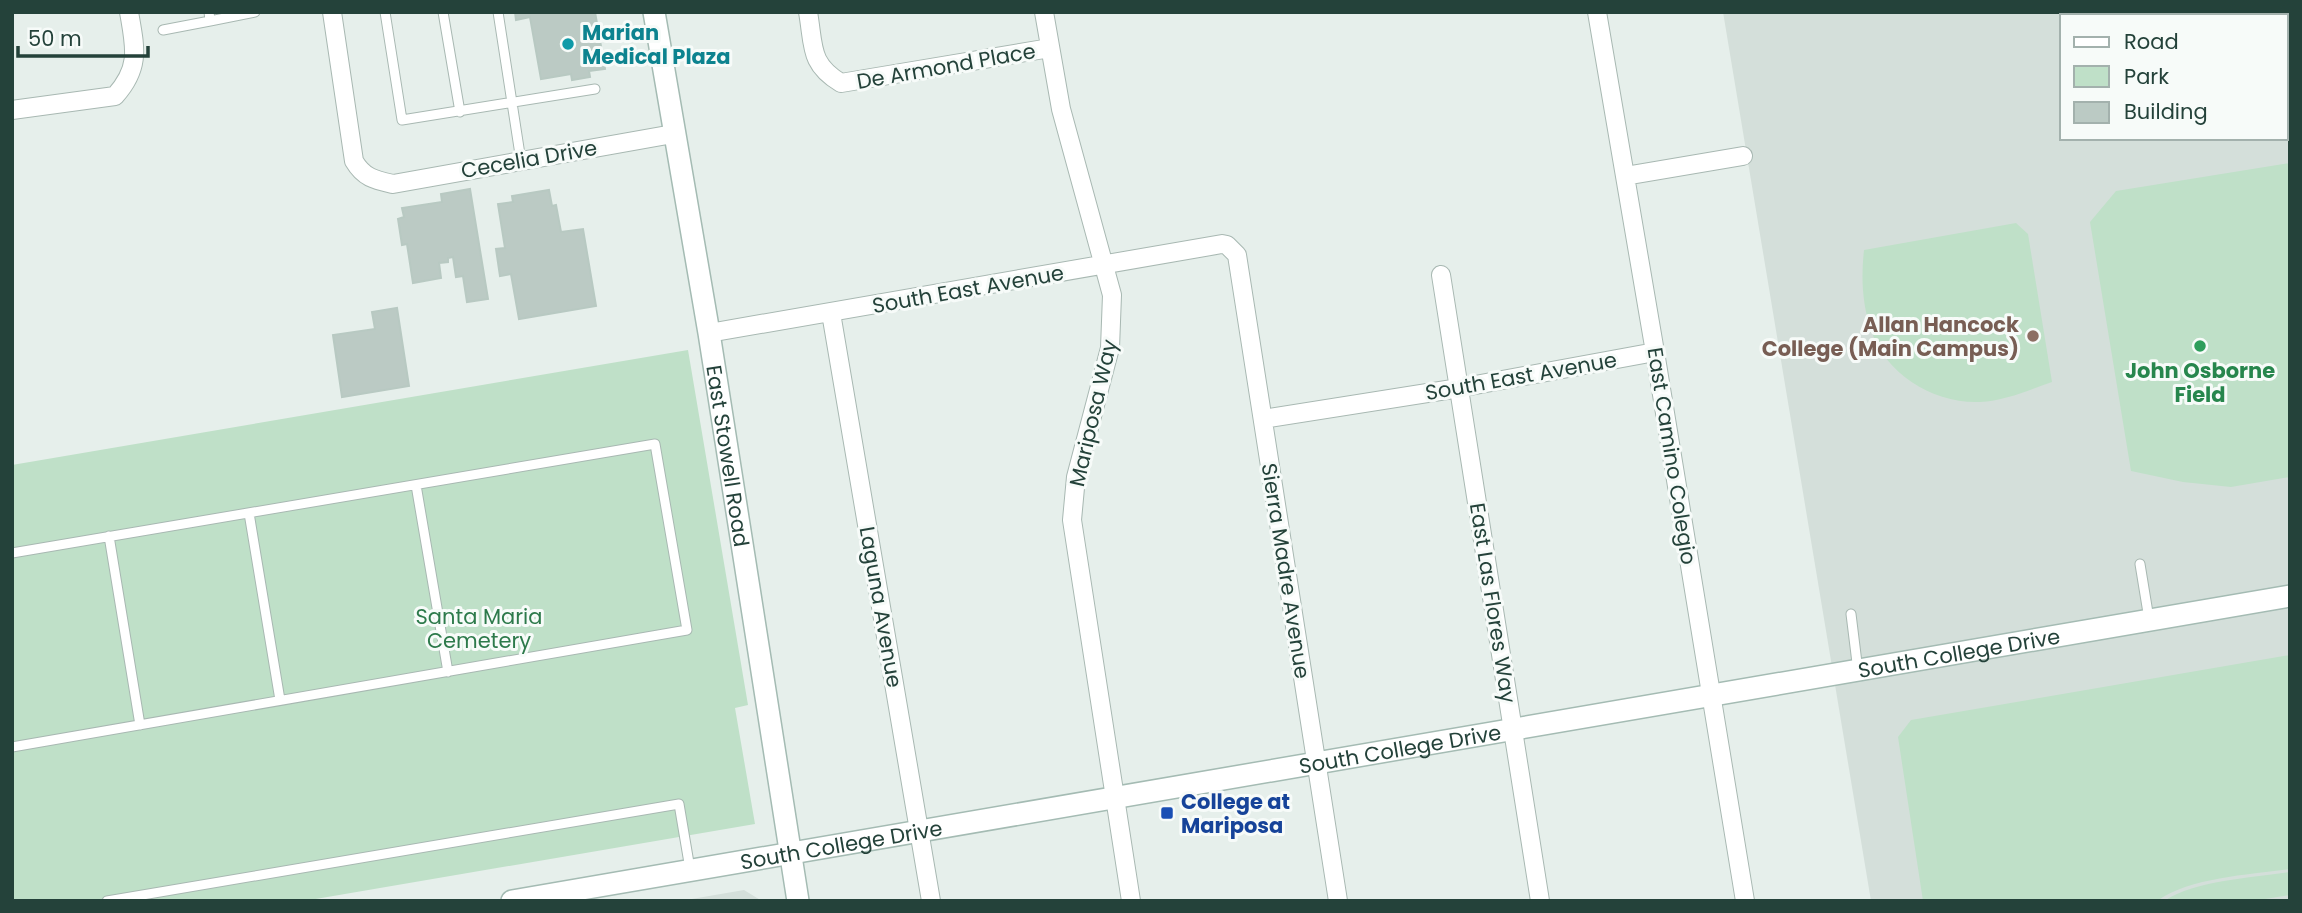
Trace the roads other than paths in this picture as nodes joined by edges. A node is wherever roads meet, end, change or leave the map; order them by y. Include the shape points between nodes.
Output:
1 (129, 12) edge
2 (255, 12) edge
3 (332, 12) edge
4 (384, 12) edge
5 (443, 12) edge
6 (498, 12) edge
7 (654, 12) edge
8 (808, 12) edge
9 (1045, 12) edge
10 (1597, 12) edge
11 (210, 17) edge
12 (163, 30) dead end
13 (1050, 48) junction
14 (594, 89) dead end
15 (512, 104) junction
16 (12, 110) edge
17 (460, 112) junction
18 (673, 134) junction
19 (1743, 156) dead end
20 (521, 161) junction
21 (1625, 176) junction
22 (1227, 245) joint
23 (1105, 264) junction
24 (1441, 275) dead end
25 (831, 313) junction
26 (709, 333) junction
27 (1656, 352) junction
28 (1459, 388) junction
29 (1263, 419) junction
30 (416, 485) junction
31 (249, 513) junction
32 (109, 537) junction
33 (12, 553) edge
34 (2140, 564) dead end
35 (2290, 596) edge
36 (1851, 614) dead end
37 (2149, 621) junction
38 (448, 671) junction
39 (1858, 671) junction
40 (1710, 696) junction
41 (280, 700) junction
42 (140, 725) junction
43 (1513, 730) junction
44 (12, 747) edge
45 (1315, 764) junction
46 (1115, 798) junction
47 (920, 831) junction
48 (790, 853) junction
49 (690, 871) junction
50 (519, 900) edge
51 (107, 901) edge
52 (798, 901) edge
53 (931, 901) edge
54 (1131, 901) edge
55 (1338, 901) edge
56 (1540, 901) edge
57 (1745, 901) edge

1 - 16 street via 133,67 115,96
2 - 11 lane
3 - 20 street, Cecelia Drive via 354,161 361,172 393,184
4 - 17 lane via 402,120
5 - 17 lane
6 - 15 lane
7 - 18 street, East Stowell Road
8 - 13 street, De Armond Place via 816,59 824,73 841,83
9 - 13 street, Mariposa Way
10 - 21 street, East Camino Colegio
11 - 12 lane
13 - 23 street, Mariposa Way via 1077,174
14 - 15 lane
15 - 17 lane
15 - 20 lane
18 - 20 street, Cecelia Drive
18 - 26 street, East Stowell Road
19 - 21 street
21 - 27 street, East Camino Colegio
22 - 23 street, South East Avenue
22 - 29 street, Sierra Madre Avenue via 1237,255
23 - 25 street, South East Avenue
23 - 46 street, Mariposa Way via 1112,295 1110,348 1076,477 1072,520
24 - 28 street, East Las Flores Way
25 - 26 street, South East Avenue
25 - 47 street, Laguna Avenue
26 - 48 street, East Stowell Road
27 - 28 street, South East Avenue
27 - 40 street, East Camino Colegio
28 - 29 street, South East Avenue
28 - 43 street, East Las Flores Way
29 - 45 street, Sierra Madre Avenue
30 - 31 lane
30 - 38 lane
30 - 38 lane via 655,444 687,630
31 - 32 lane
31 - 41 lane
32 - 33 lane
32 - 42 lane
34 - 37 lane
35 - 37 street, South College Drive
36 - 39 lane
37 - 39 street, South College Drive
38 - 41 lane
39 - 40 street, South College Drive
40 - 43 street, South College Drive
40 - 57 street, East Camino Colegio
41 - 42 lane
42 - 44 lane
43 - 45 street, South College Drive
43 - 56 street, East Las Flores Way
45 - 46 street, South College Drive
45 - 55 street, Sierra Madre Avenue
46 - 47 street, South College Drive
46 - 54 street, Mariposa Way
47 - 48 street, South College Drive
47 - 53 street, Laguna Avenue
48 - 49 street, South College Drive
48 - 52 street, East Stowell Road
49 - 50 street, South College Drive
49 - 51 lane via 679,804

